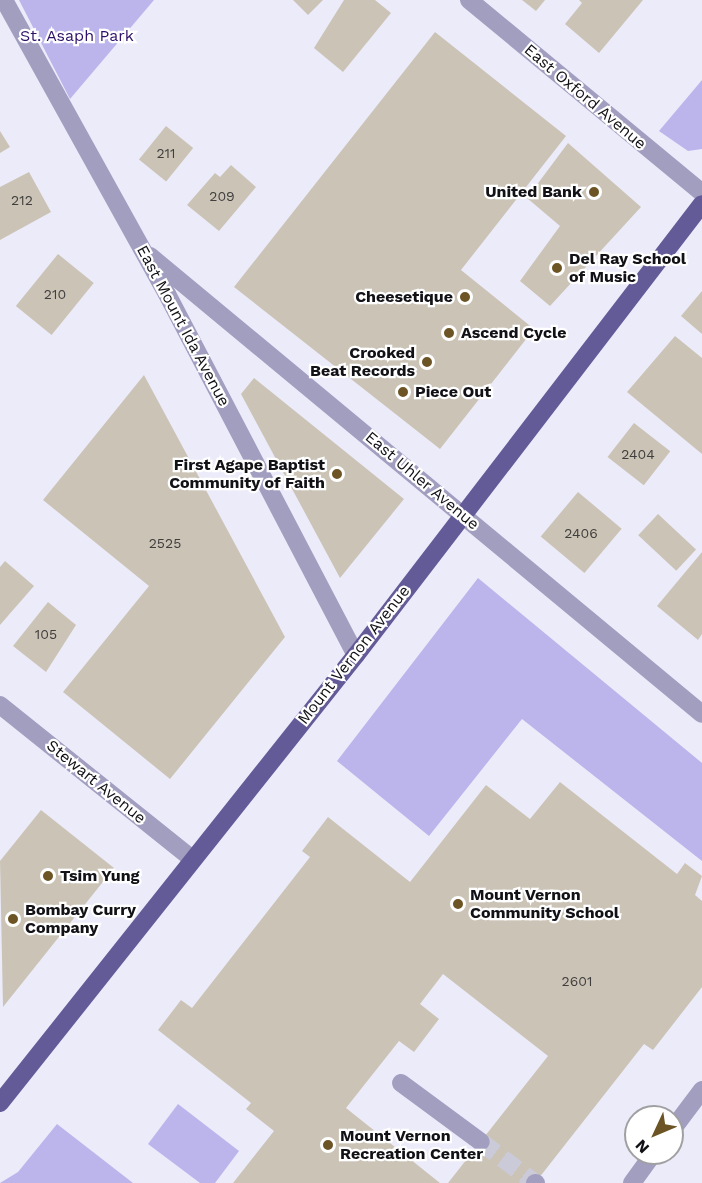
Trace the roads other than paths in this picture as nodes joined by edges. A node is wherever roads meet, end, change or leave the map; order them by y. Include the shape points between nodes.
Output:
1 (4, 0) edge
2 (469, 0) edge
3 (702, 193) edge
4 (702, 204) edge
5 (141, 249) junction
6 (462, 514) junction
7 (356, 655) junction
8 (0, 705) edge
9 (702, 714) edge
10 (192, 859) junction
11 (401, 1083) dead end
12 (702, 1090) edge
13 (0, 1103) edge
14 (684, 1114) edge
15 (481, 1142) tunnel mouth
16 (645, 1165) edge
17 (632, 1183) edge

1 - 5 street, East Mount Ida Avenue
2 - 3 street, East Oxford Avenue
4 - 6 main road, Mount Vernon Avenue
5 - 6 street, East Uhler Avenue
5 - 7 street, East Mount Ida Avenue
6 - 7 main road, Mount Vernon Avenue
6 - 9 street, East Uhler Avenue
7 - 10 main road, Mount Vernon Avenue
8 - 10 street, Stewart Avenue
10 - 13 main road, Mount Vernon Avenue
11 - 15 street
12 - 14 street
16 - 17 street

